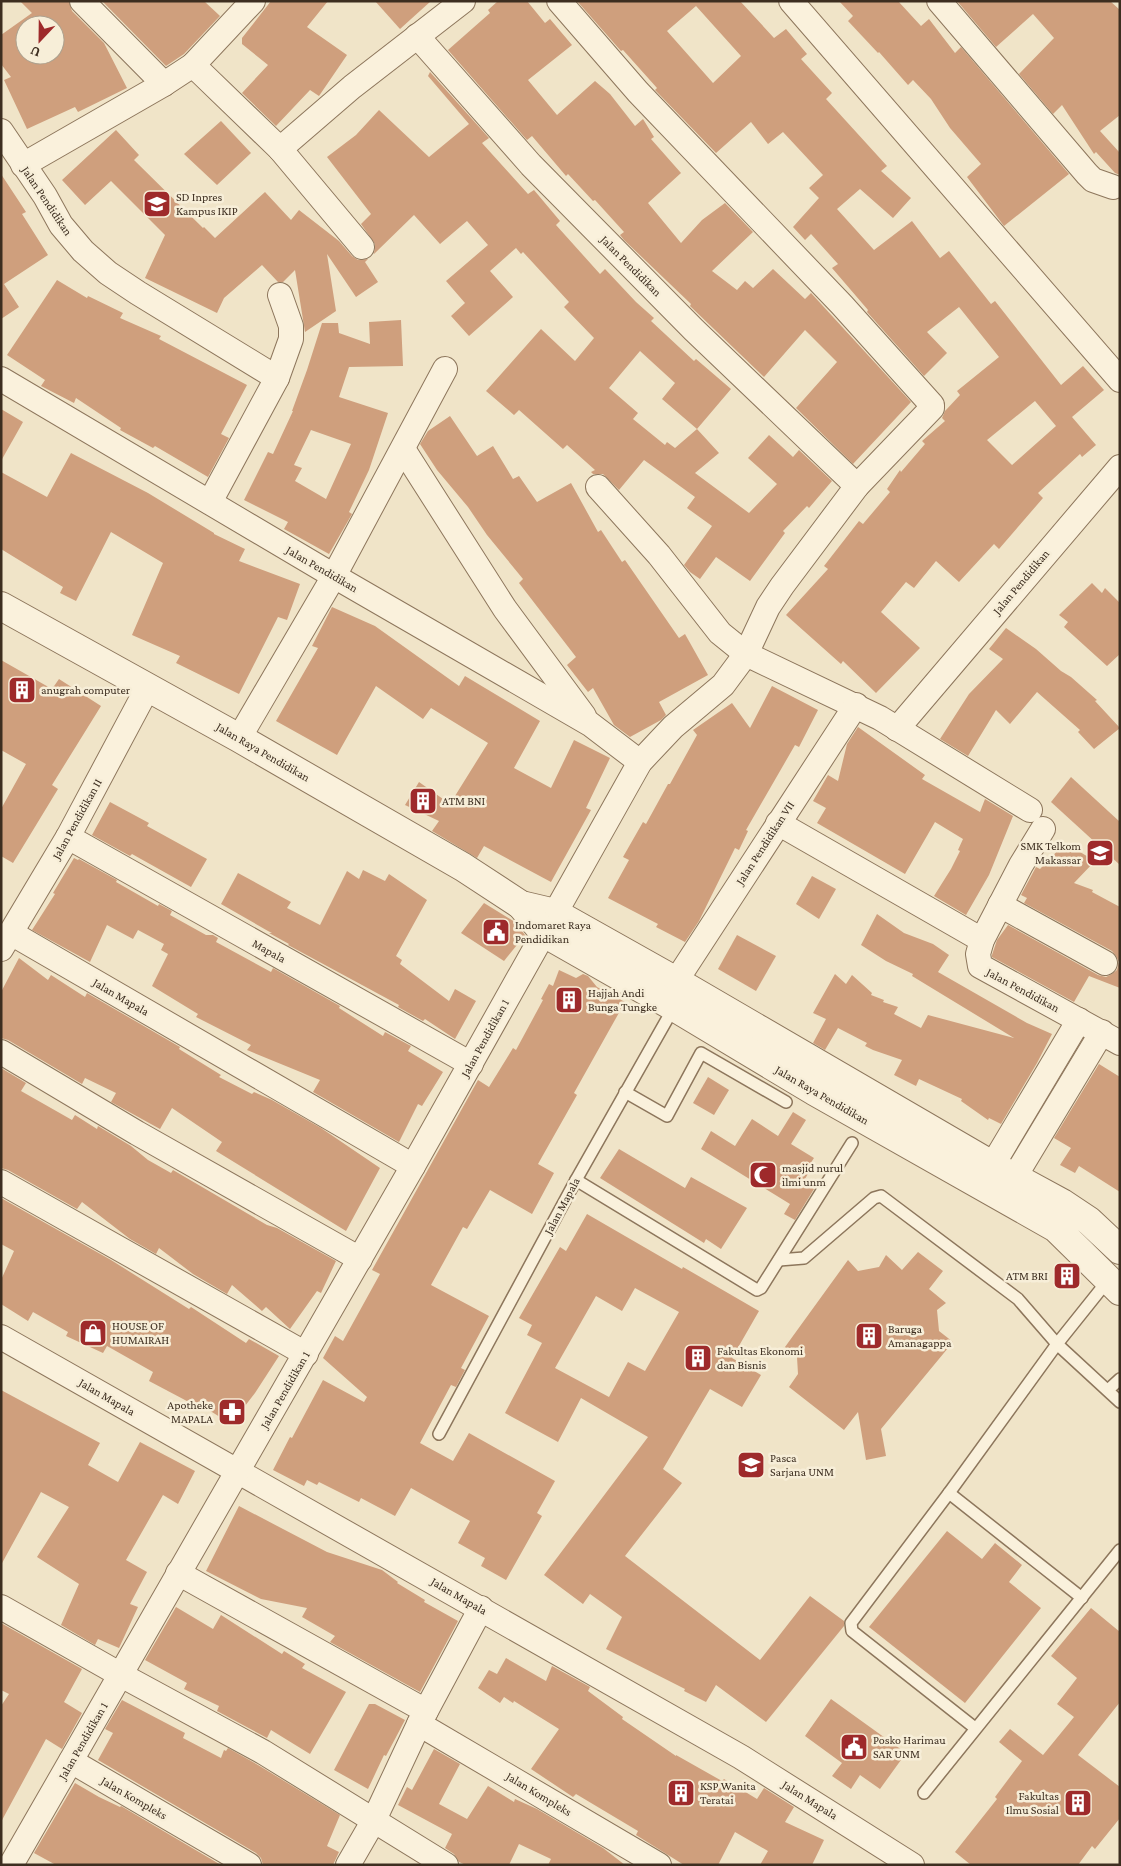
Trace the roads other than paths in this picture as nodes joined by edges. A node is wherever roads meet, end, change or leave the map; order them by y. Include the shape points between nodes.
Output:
1 (82, 1) edge
2 (464, 1) edge
3 (560, 1) edge
4 (791, 1) edge
5 (939, 1) edge
6 (239, 6) edge
7 (417, 36) junction
8 (193, 65) junction
9 (164, 84) junction
10 (1, 131) edge
11 (280, 149) junction
12 (23, 165) junction
13 (1113, 188) dead end
14 (362, 247) dead end
15 (280, 295) dead end
16 (445, 369) dead end
17 (277, 378) junction
18 (1, 379) edge
19 (1120, 380) edge
20 (403, 449) junction
21 (1120, 467) edge
22 (857, 486) junction
23 (598, 487) dead end
24 (210, 502) junction
25 (334, 576) junction
26 (1, 606) edge
27 (746, 654) junction
28 (148, 687) junction
29 (856, 705) junction
30 (590, 724) junction
31 (897, 729) junction
32 (239, 738) junction
33 (640, 762) junction
34 (778, 823) junction
35 (68, 837) junction
36 (1000, 905) junction
37 (550, 923) junction
38 (982, 940) junction
39 (6, 941) edge
40 (1105, 963) dead end
41 (676, 981) junction
42 (674, 1008) junction
43 (1079, 1020) junction
44 (1111, 1037) edge
45 (1, 1052) edge
46 (727, 1053) junction
47 (471, 1064) junction
48 (625, 1092) junction
49 (786, 1102) dead end
50 (852, 1143) dead end
51 (413, 1166) junction
52 (576, 1180) junction
53 (997, 1181) junction
54 (1, 1182) edge
55 (1120, 1250) edge
56 (360, 1258) junction
57 (778, 1260) junction
58 (1114, 1285) edge
59 (1, 1337) edge
60 (1057, 1344) junction
61 (306, 1354) junction
62 (1120, 1379) edge
63 (1108, 1390) junction
64 (1120, 1402) edge
65 (440, 1434) dead end
66 (238, 1471) junction
67 (949, 1493) junction
68 (1119, 1552) edge
69 (178, 1573) junction
70 (1082, 1598) junction
71 (1, 1607) edge
72 (481, 1608) junction
73 (120, 1675) junction
74 (423, 1717) junction
75 (975, 1728) junction
76 (71, 1761) junction
77 (924, 1792) dead end
78 (374, 1820) junction
79 (11, 1862) edge
80 (249, 1865) edge
81 (348, 1865) edge
82 (446, 1865) edge
83 (659, 1865) edge
84 (912, 1865) edge

1 - 9 street
2 - 7 street
3 - 22 street via 638,92 842,305 931,405 932,408
4 - 19 street
5 - 13 street via 1087,174
6 - 8 street
7 - 11 street
7 - 22 street, Jalan Pendidikan via 531,165 694,330
8 - 9 street
8 - 11 street
9 - 12 street
10 - 12 street, Jalan Pendidikan
11 - 14 street
12 - 17 street, Jalan Pendidikan via 71,238 108,273
15 - 17 street via 292,334
16 - 20 street
17 - 24 street
18 - 24 street, Jalan Pendidikan
20 - 25 street
20 - 30 street via 505,609
21 - 31 street, Jalan Pendidikan
22 - 27 street via 768,607
23 - 27 street via 659,555 716,628
24 - 25 street, Jalan Pendidikan
25 - 30 street, Jalan Pendidikan
25 - 32 street
26 - 28 street, Jalan Raya Pendidikan
27 - 29 street
27 - 33 street via 724,685 673,727
28 - 32 street, Jalan Raya Pendidikan
28 - 35 street, Jalan Pendidikan II
29 - 31 street
29 - 34 street, Jalan Pendidikan VII
30 - 33 street, Jalan Pendidikan
31 - 36 street via 1037,820 1021,865
32 - 37 street, Jalan Raya Pendidikan via 463,867
33 - 37 street
34 - 38 street
34 - 41 street, Jalan Pendidikan VII
35 - 39 street, Jalan Pendidikan II
35 - 47 street, Mapala
36 - 38 street
36 - 40 street
37 - 41 street, Jalan Raya Pendidikan
37 - 42 street, Jalan Raya Pendidikan
37 - 47 street, Jalan Pendidikan 1
38 - 43 street, Jalan Pendidikan via 980,966
39 - 51 street, Jalan Mapala
41 - 53 street, Jalan Raya Pendidikan
42 - 46 street, Jalan Raya Pendidikan
42 - 48 lane, Jalan Mapala
43 - 44 street, Jalan Pendidikan
43 - 53 street
44 - 53 street, Jalan Pendidikan
45 - 56 street via 137,1133
46 - 48 lane via 701,1053 666,1116
46 - 49 lane
46 - 53 street, Jalan Raya Pendidikan via 814,1091
47 - 51 street, Jalan Pendidikan 1
48 - 52 lane, Jalan Mapala
50 - 57 lane
51 - 56 street, Jalan Pendidikan 1
52 - 57 lane via 757,1290
52 - 65 lane, Jalan Mapala
53 - 55 street, Jalan Raya Pendidikan via 1062,1203
53 - 58 street, Jalan Raya Pendidikan via 1062,1232
54 - 61 street
56 - 61 street, Jalan Pendidikan 1
57 - 60 lane via 802,1260 874,1198 881,1196 1018,1299
58 - 60 lane
59 - 66 street, Jalan Mapala
60 - 63 lane
60 - 67 lane
61 - 66 street, Jalan Pendidikan 1
62 - 63 lane
63 - 64 lane
66 - 69 street, Jalan Pendidikan 1
66 - 72 street, Jalan Mapala
67 - 70 lane
67 - 75 lane via 852,1621 851,1628
68 - 70 lane
69 - 73 street, Jalan Pendidikan 1
69 - 74 street, Jalan Kompleks
70 - 75 lane
71 - 73 street
72 - 74 street
72 - 84 street, Jalan Mapala via 741,1757
73 - 76 street, Jalan Pendidikan 1
73 - 78 street via 263,1752
74 - 78 street
74 - 83 street, Jalan Kompleks
75 - 77 lane
76 - 79 street, Jalan Pendidikan 1
76 - 80 street, Jalan Kompleks
78 - 81 street
78 - 82 street

